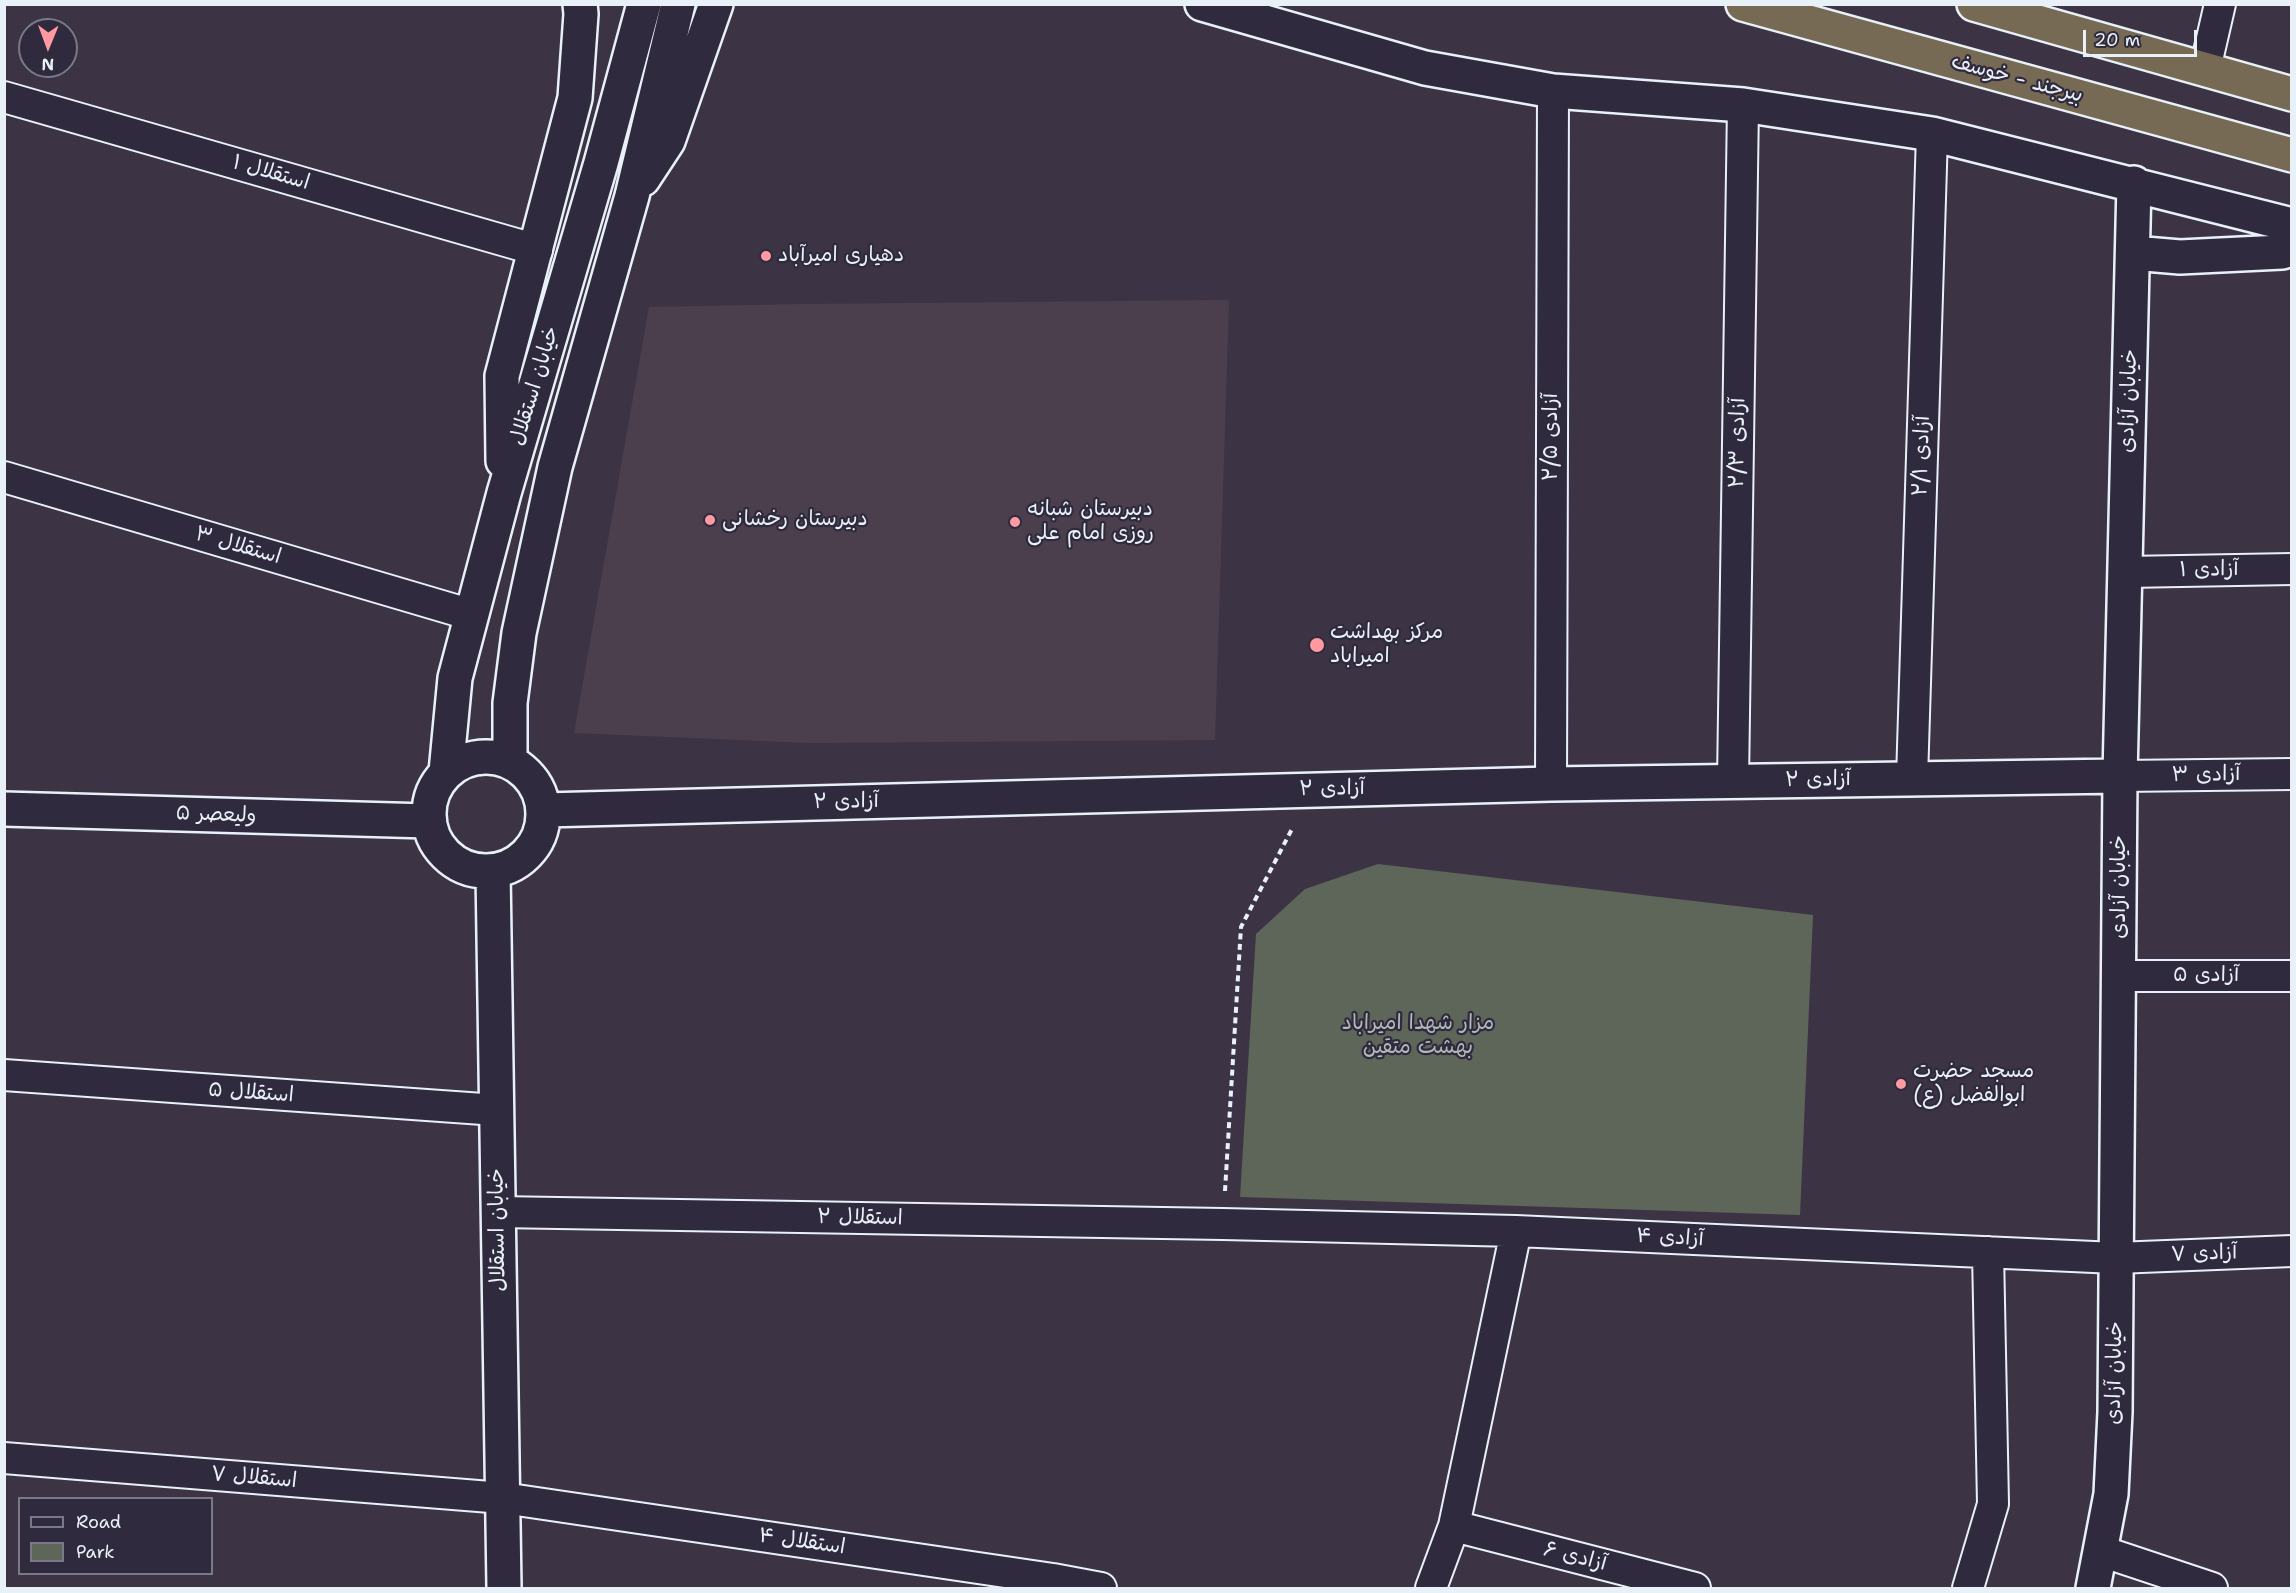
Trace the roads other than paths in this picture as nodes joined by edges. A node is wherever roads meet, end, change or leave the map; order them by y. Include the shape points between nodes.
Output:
1 (580, 4) edge
2 (644, 4) edge
3 (678, 4) edge
4 (716, 4) edge
5 (1202, 4) edge
6 (1743, 4) edge
7 (1974, 4) edge
8 (2220, 4) edge
9 (2205, 69) junction
10 (1553, 92) junction
11 (2292, 94) edge
12 (4, 97) edge
13 (1743, 105) junction
14 (1932, 134) junction
15 (2292, 155) edge
16 (2134, 183) junction
17 (632, 196) junction
18 (2292, 225) edge
19 (2292, 249) edge
20 (537, 250) junction
21 (2133, 254) junction
22 (4, 477) edge
23 (504, 493) junction
24 (2292, 569) edge
25 (2126, 572) junction
26 (472, 615) junction
27 (510, 762) junction
28 (446, 772) junction
29 (2292, 774) edge
30 (2120, 776) junction
31 (1912, 779) junction
32 (1733, 781) junction
33 (1551, 783) junction
34 (4, 809) edge
35 (544, 810) junction
36 (428, 821) junction
37 (493, 871) junction
38 (2292, 975) edge
39 (2120, 976) junction
40 (4, 1075) edge
41 (496, 1110) junction
42 (498, 1212) junction
43 (1223, 1224) joint
44 (1516, 1231) junction
45 (2292, 1251) edge
46 (1988, 1252) junction
47 (2116, 1258) junction
48 (4, 1458) edge
49 (503, 1498) junction
50 (1454, 1526) junction
51 (2101, 1551) junction
52 (1042, 1584) edge
53 (504, 1588) edge
54 (1101, 1588) edge
55 (1431, 1588) edge
56 (1695, 1588) edge
57 (1968, 1588) edge
58 (2093, 1588) edge
59 (2212, 1588) edge

1 - 20 street via 574,98
2 - 23 street, خیابان استقلال
3 - 17 street, خیابان استقلال
4 - 17 street via 668,141
5 - 10 street via 1425,68
6 - 15 highway, بیرجند - خوسف
7 - 9 highway
8 - 9 street
9 - 11 highway
10 - 13 street
10 - 33 street, آزادی ۲/۵
12 - 20 street, استقلال ۱
13 - 14 street
13 - 32 street, آزادی ۲/۳
14 - 16 street
14 - 31 street, آزادی ۲/۱
16 - 18 street
16 - 21 street, خیابان آزادی
17 - 27 street, خیابان استقلال via 555,467 519,633 510,703
19 - 21 street via 2180,257
20 - 23 street via 502,376
21 - 25 street, خیابان آزادی
22 - 26 street, استقلال ۳
23 - 26 street, خیابان استقلال
24 - 25 street, آزادی ۱
25 - 30 street, خیابان آزادی
26 - 28 street, خیابان استقلال via 455,678
27 - 28 street via 488,757 466,760
27 - 35 street via 527,773
28 - 36 street via 429,802
29 - 30 street, آزادی ۳
30 - 31 street, آزادی ۲
30 - 39 street, خیابان آزادی
31 - 32 street, آزادی ۲
32 - 33 street, آزادی ۲
33 - 35 street, آزادی ۲
34 - 36 street, ولیعصر ۵
35 - 37 street via 536,844 510,867
36 - 37 street via 434,838 450,859 475,871
37 - 41 street, خیابان استقلال
38 - 39 street, آزادی ۵
39 - 47 street, خیابان آزادی
40 - 41 street, استقلال ۵
41 - 42 street, خیابان استقلال
42 - 43 street, استقلال ۲
42 - 49 street, خیابان استقلال
43 - 44 street, آزادی ۴
44 - 46 street, آزادی ۴
44 - 50 street
45 - 47 street, آزادی ۷
46 - 47 street, آزادی ۴
46 - 57 street via 1994,1503
47 - 51 street, خیابان آزادی via 2111,1494
48 - 49 street, استقلال ۷
49 - 52 street, استقلال ۴
49 - 53 street, خیابان استقلال
50 - 55 street
50 - 56 street, آزادی ۶
51 - 58 street, خیابان آزادی
51 - 59 street
52 - 54 street, استقلال ۴

